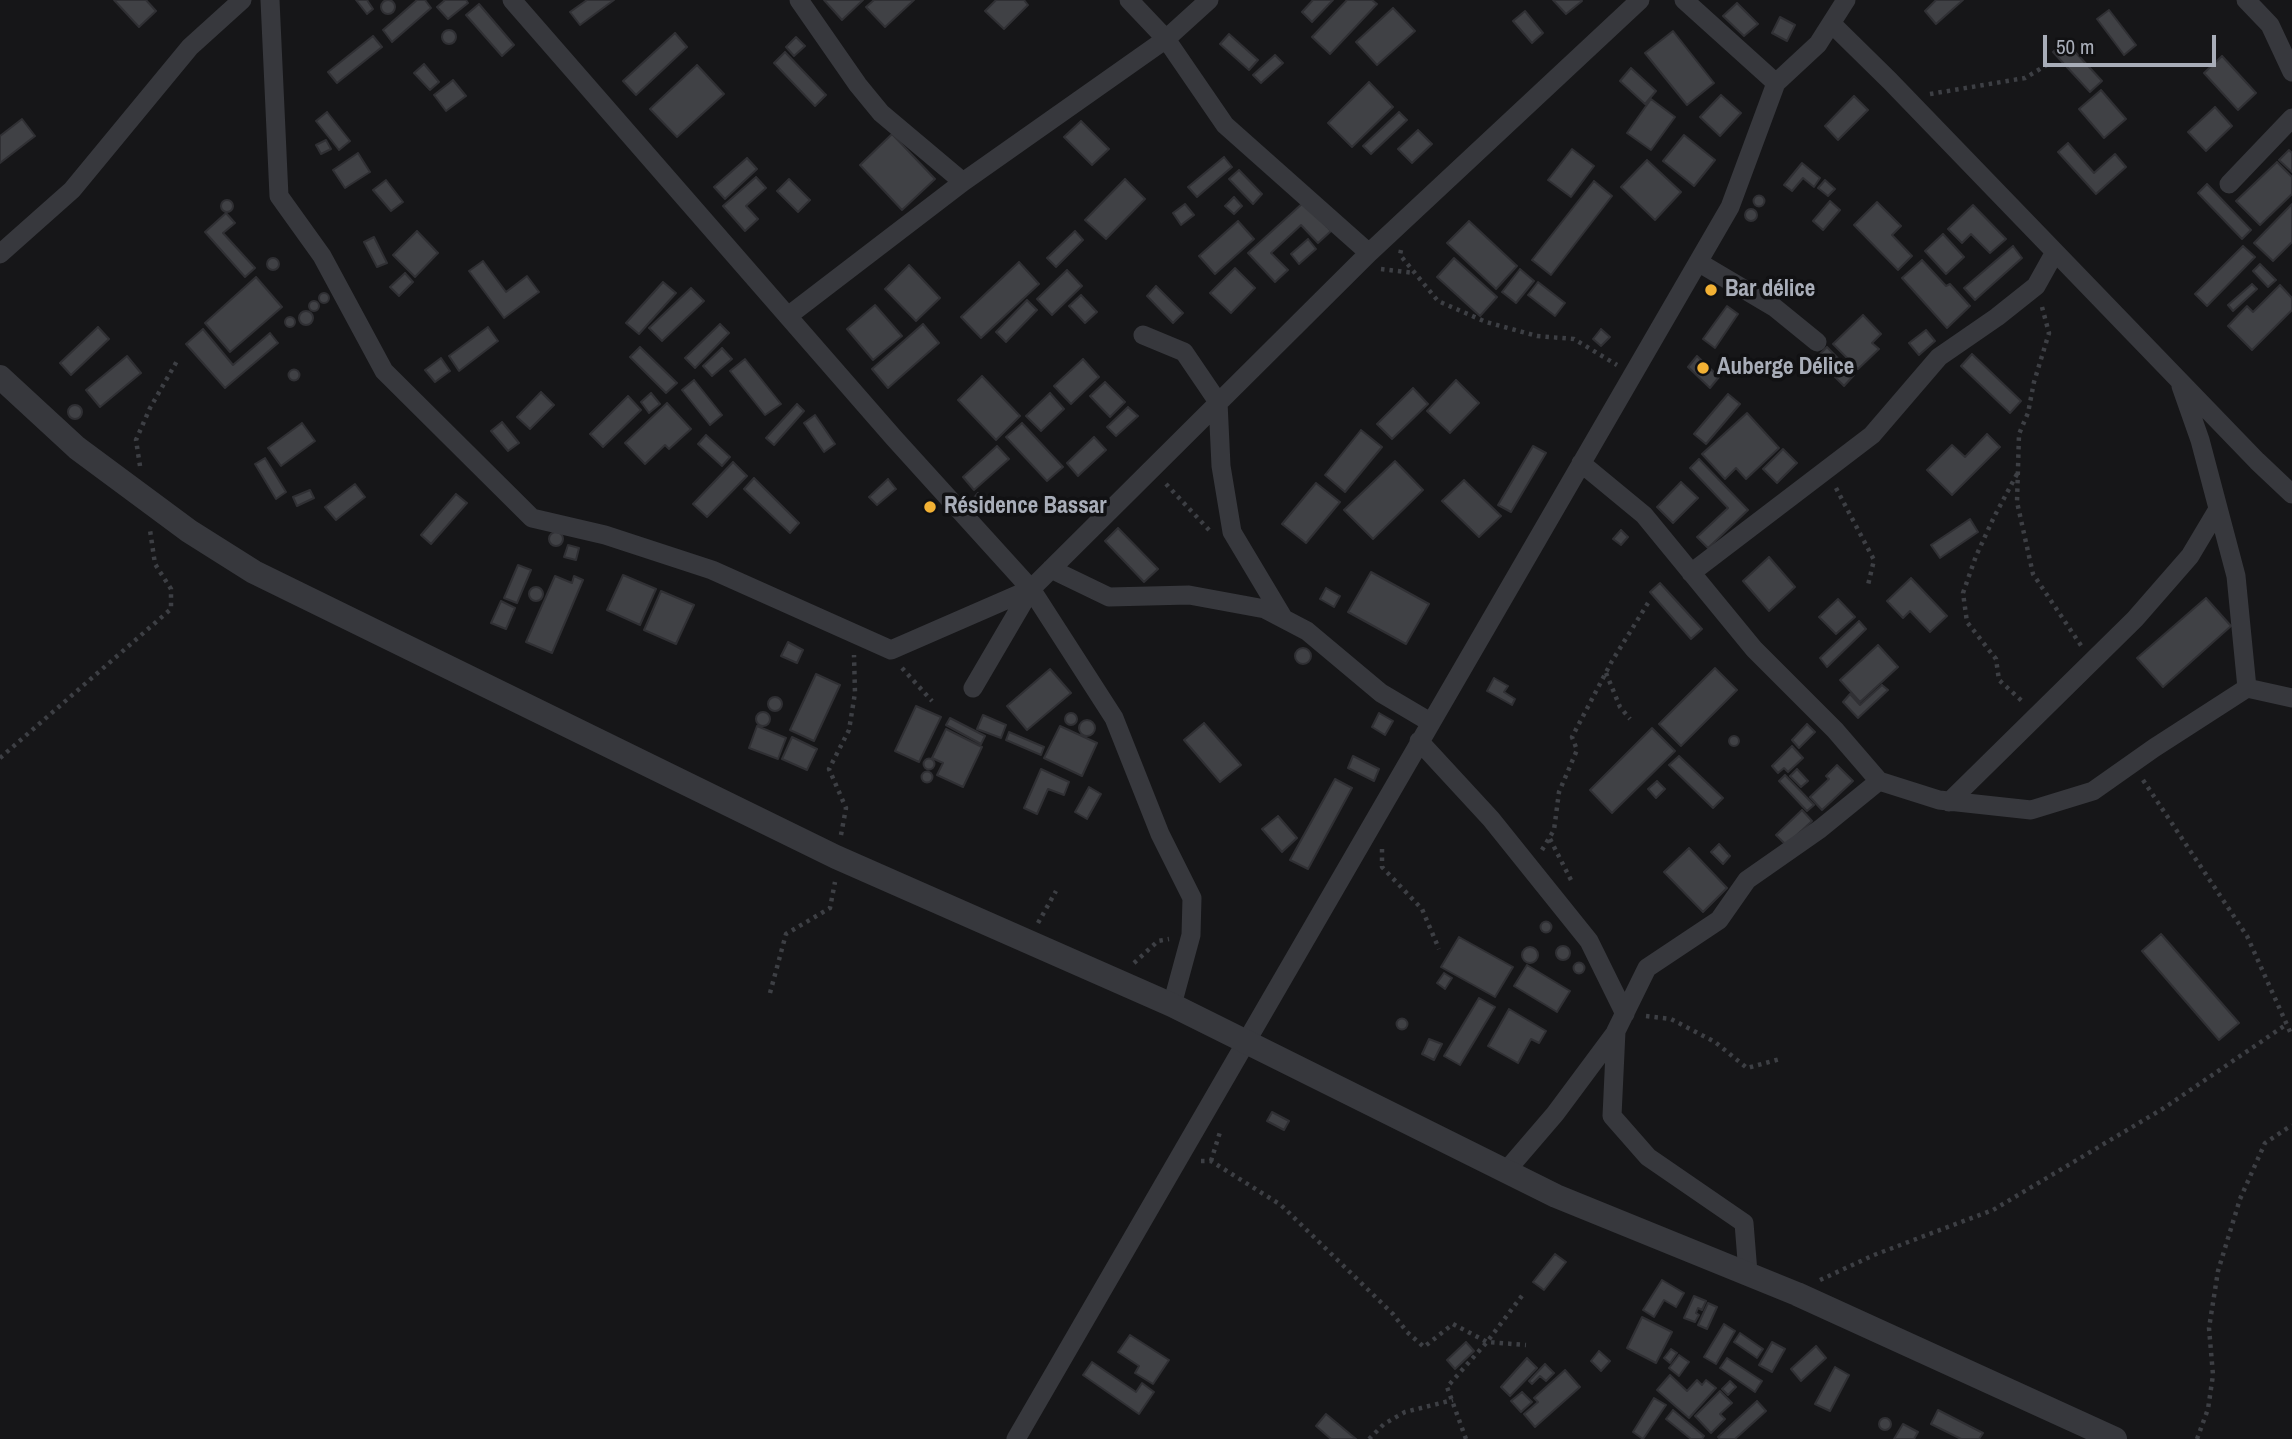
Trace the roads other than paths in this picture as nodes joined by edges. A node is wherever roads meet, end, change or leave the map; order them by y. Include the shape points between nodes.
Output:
1 (242, 0) edge
2 (270, 0) edge
3 (512, 0) edge
4 (799, 0) edge
5 (1129, 0) edge
6 (1209, 0) edge
7 (1640, 0) edge
8 (1684, 0) edge
9 (1846, 0) edge
10 (2246, 0) edge
11 (1832, 24) junction
12 (1166, 38) junction
13 (2292, 72) edge
14 (1776, 83) junction
15 (2292, 118) edge
16 (963, 182) junction
17 (2229, 184) dead end
18 (2055, 251) junction
19 (1368, 253) junction
20 (0, 254) edge
21 (1698, 262) junction
22 (788, 316) junction
23 (1143, 335) dead end
24 (1816, 342) dead end
25 (0, 377) edge
26 (2178, 379) junction
27 (1217, 402) junction
28 (1581, 463) junction
29 (2292, 494) edge
30 (2218, 509) junction
31 (1051, 569) junction
32 (1691, 573) junction
33 (1031, 589) junction
34 (1285, 620) junction
35 (973, 688) dead end
36 (2247, 688) junction
37 (2292, 698) edge
38 (1430, 722) junction
39 (1419, 741) junction
40 (1879, 781) junction
41 (1949, 802) junction
42 (1172, 1005) junction
43 (1621, 1023) junction
44 (1245, 1040) junction
45 (1506, 1171) junction
46 (1748, 1273) junction
47 (1016, 1439) edge
48 (2115, 1439) edge

1 - 20 street via 190,47 72,190
2 - 33 street via 279,195 322,256 384,371 532,518 605,535 712,570 891,650
3 - 22 street
4 - 16 street via 881,113
5 - 12 street
6 - 12 street
7 - 19 street
8 - 14 street
9 - 11 street
10 - 13 street via 2270,25
11 - 14 street via 1818,44
11 - 18 street
12 - 16 street
12 - 19 street via 1226,125
14 - 21 street via 1730,207
15 - 17 street
16 - 22 street
18 - 26 street
18 - 32 street via 2036,286 1939,357 1872,435
19 - 27 street
21 - 24 street via 1774,307
21 - 28 street
22 - 33 street
23 - 27 street via 1184,352
25 - 42 street via 77,448 189,531 254,572 836,857
26 - 29 street
26 - 30 street
27 - 31 street
27 - 34 street via 1232,532
28 - 32 street via 1644,515
28 - 38 street
30 - 36 street via 2235,576
30 - 41 street via 2190,556 2134,620
31 - 33 street
31 - 34 street via 1109,597 1189,594 1265,609
32 - 40 street via 1754,649
33 - 35 street
33 - 42 street via 1114,718 1160,834 1192,898 1191,935
34 - 38 street via 1307,631 1381,692
36 - 37 street
36 - 41 street via 2093,791 2031,810
38 - 39 street
39 - 43 street via 1491,819 1589,940
39 - 44 street
40 - 41 street
40 - 43 street via 1747,880 1719,920 1647,968
42 - 44 street
43 - 45 street via 1555,1114
43 - 46 street via 1612,1116 1648,1157 1744,1223
44 - 45 street
44 - 47 street
45 - 46 street via 1556,1196
46 - 48 street

